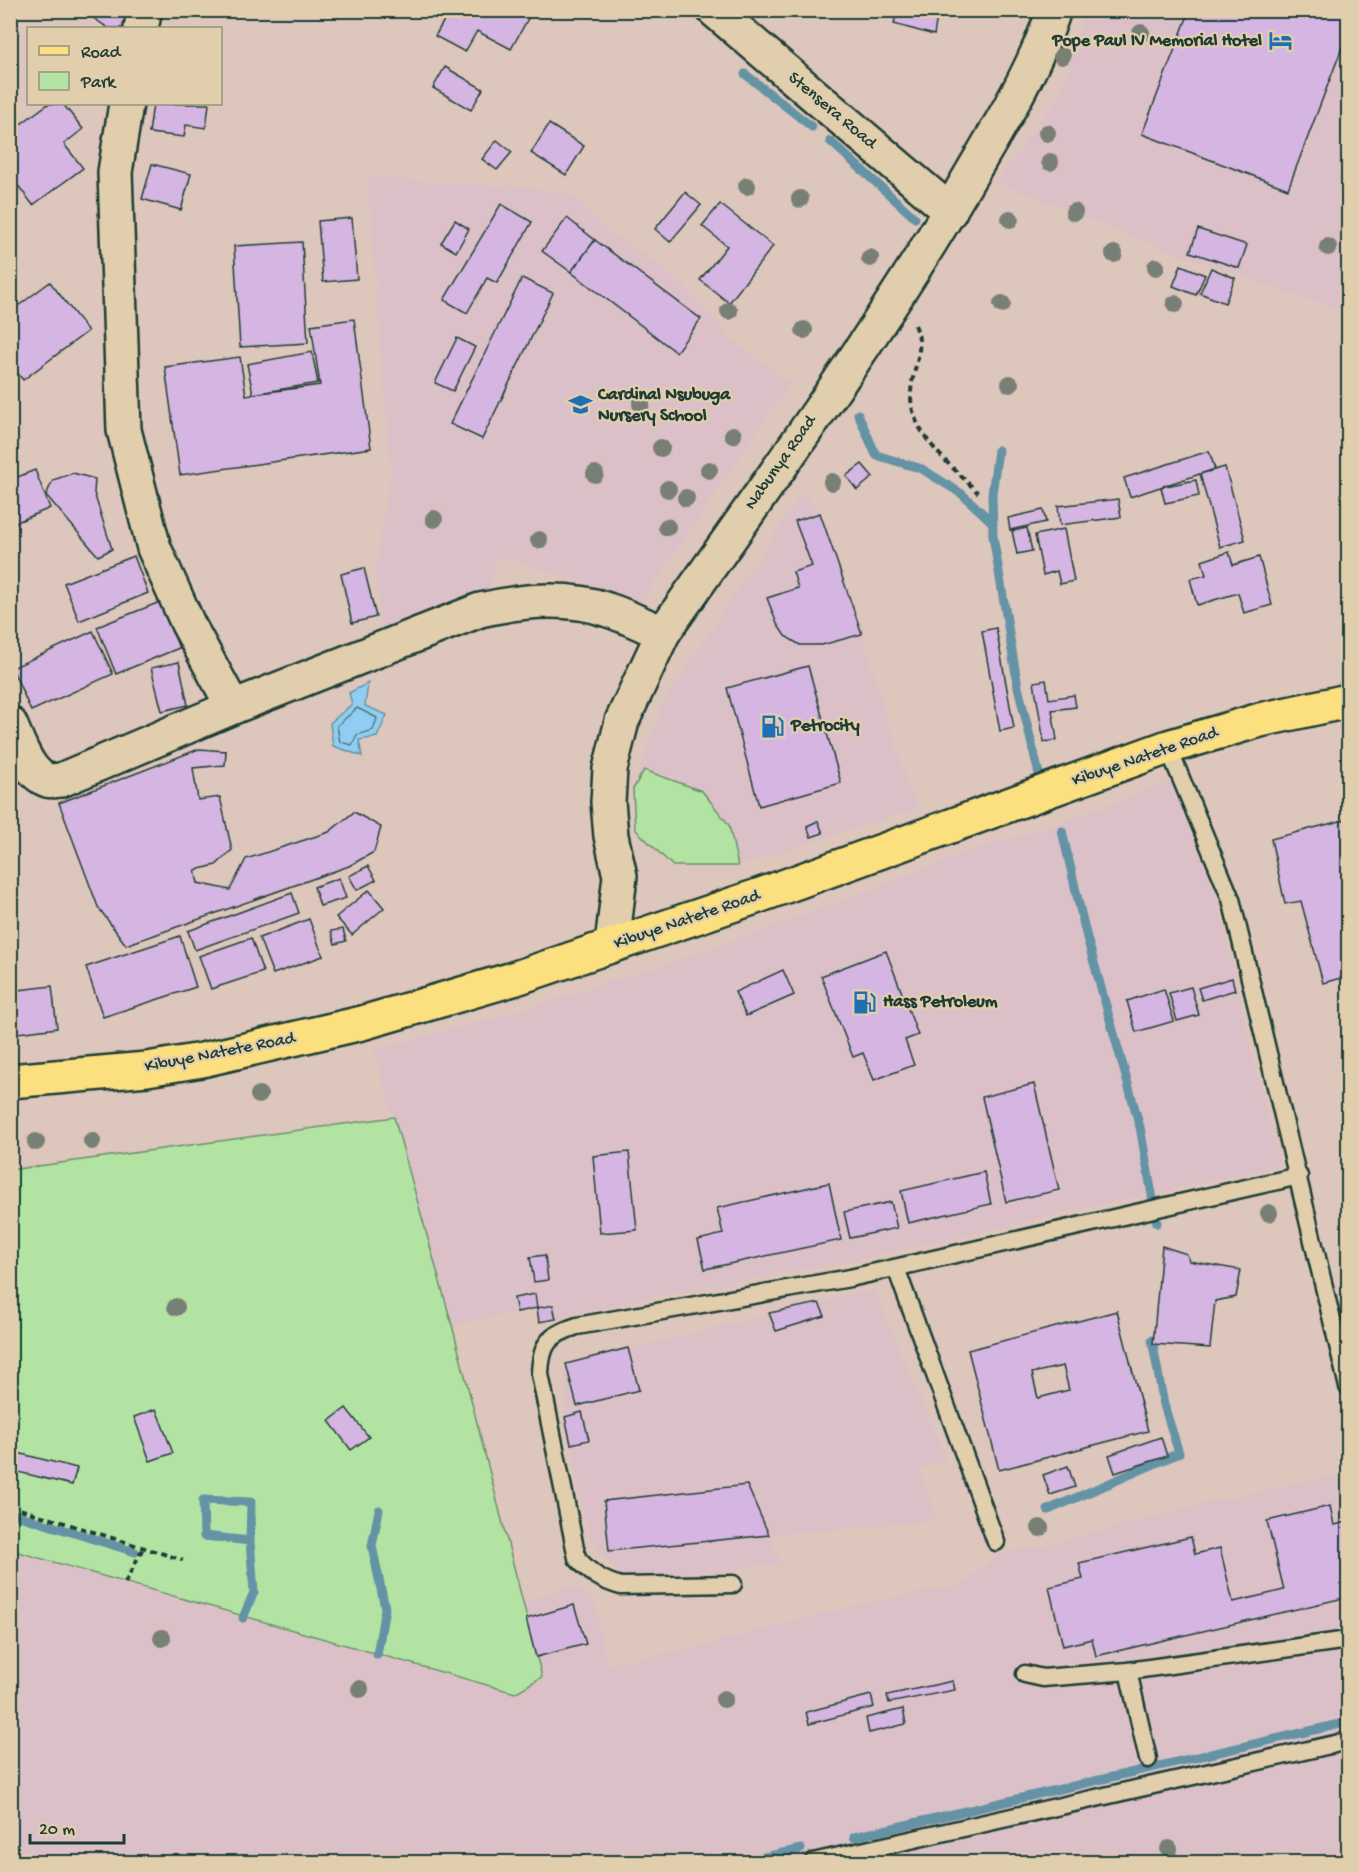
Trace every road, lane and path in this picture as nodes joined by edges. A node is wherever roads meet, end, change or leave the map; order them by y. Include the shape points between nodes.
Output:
1 (145, 10) edge
2 (714, 10) edge
3 (1054, 10) edge
4 (141, 27) edge
5 (126, 105) edge
6 (950, 210) junction
7 (899, 292) junction
8 (978, 493) dead end
9 (663, 633) junction
10 (1348, 700) edge
11 (233, 706) junction
12 (10, 724) edge
13 (1168, 747) junction
14 (612, 945) junction
15 (10, 1081) edge
16 (1299, 1176) junction
17 (896, 1268) junction
18 (1348, 1388) edge
19 (10, 1506) edge
20 (996, 1542) dead end
21 (143, 1548) junction
22 (183, 1560) dead end
23 (125, 1583) dead end
24 (733, 1584) dead end
25 (1348, 1640) edge
26 (1128, 1671) junction
27 (1025, 1674) dead end
28 (1348, 1741) edge
29 (1149, 1759) dead end
30 (813, 1863) edge

1 - 4 street
2 - 6 street, Stensera Road
3 - 6 street, Nabunya Road via 1032,65
5 - 11 street via 115,172 124,430 154,548 188,624
6 - 7 street, Nabunya Road
7 - 8 path via 921,338 911,398 920,431
7 - 9 street, Nabunya Road
9 - 11 street via 587,604 511,603 480,610
9 - 14 street, Nabunya Road via 622,721 610,769 611,836 620,876
10 - 13 main road, Kibuye Natete Road
11 - 12 street via 62,780 47,781 37,773
13 - 14 main road, Kibuye Natete Road
13 - 16 lane via 1231,899
14 - 15 main road, Kibuye Natete Road via 362,1023 214,1057 147,1069
16 - 17 lane
16 - 18 lane
17 - 20 lane
17 - 24 lane via 577,1326 557,1332 540,1355 540,1374 577,1558 605,1582 621,1586
19 - 21 path
21 - 22 path
21 - 23 path
25 - 26 lane
26 - 27 lane via 1043,1678
26 - 29 lane
28 - 30 lane

